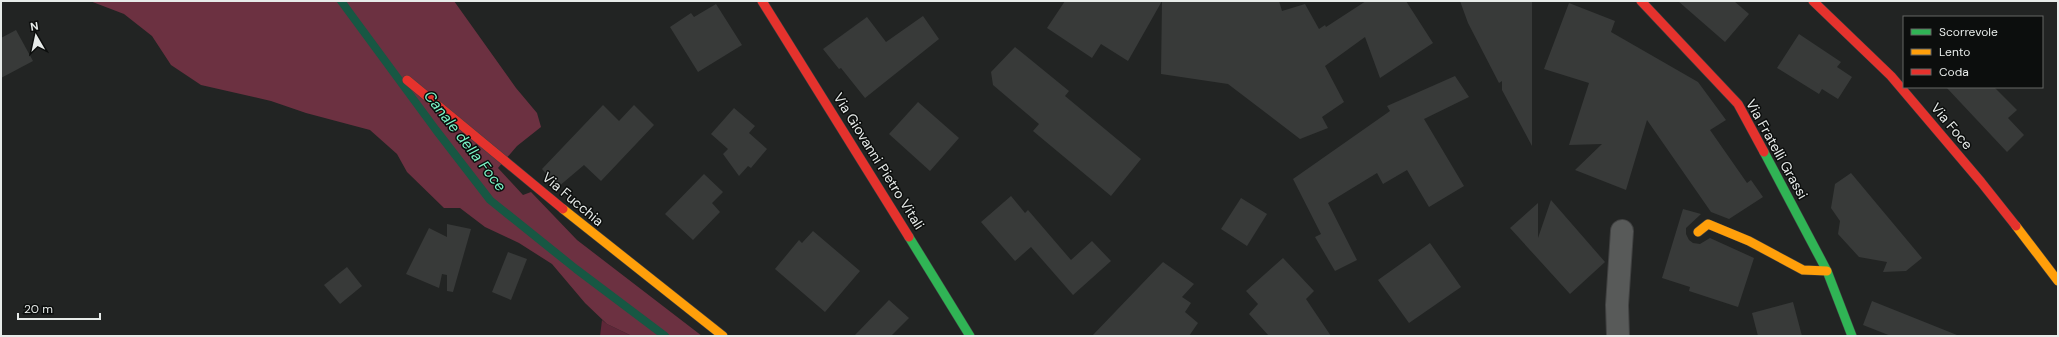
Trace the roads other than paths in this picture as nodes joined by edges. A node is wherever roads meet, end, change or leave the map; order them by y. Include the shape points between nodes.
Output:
1 (762, 1) edge
2 (1641, 1) edge
3 (1813, 1) edge
4 (407, 80) dead end
5 (1622, 231) dead end
6 (1698, 232) dead end
7 (1827, 271) junction
8 (2058, 281) edge
9 (723, 336) edge
10 (970, 336) edge
11 (1618, 336) edge
12 (1852, 336) edge

1 - 10 street, Via Giovanni Pietro Vitali
2 - 7 street, Via Fratelli Grassi via 1738,104
3 - 8 street, Via Foce via 1891,76 1981,182
4 - 9 street, Via Fucchia via 619,255
5 - 11 street via 1617,305
6 - 7 street via 1708,224 1750,241 1803,270
7 - 12 street, Via Fratelli Grassi

